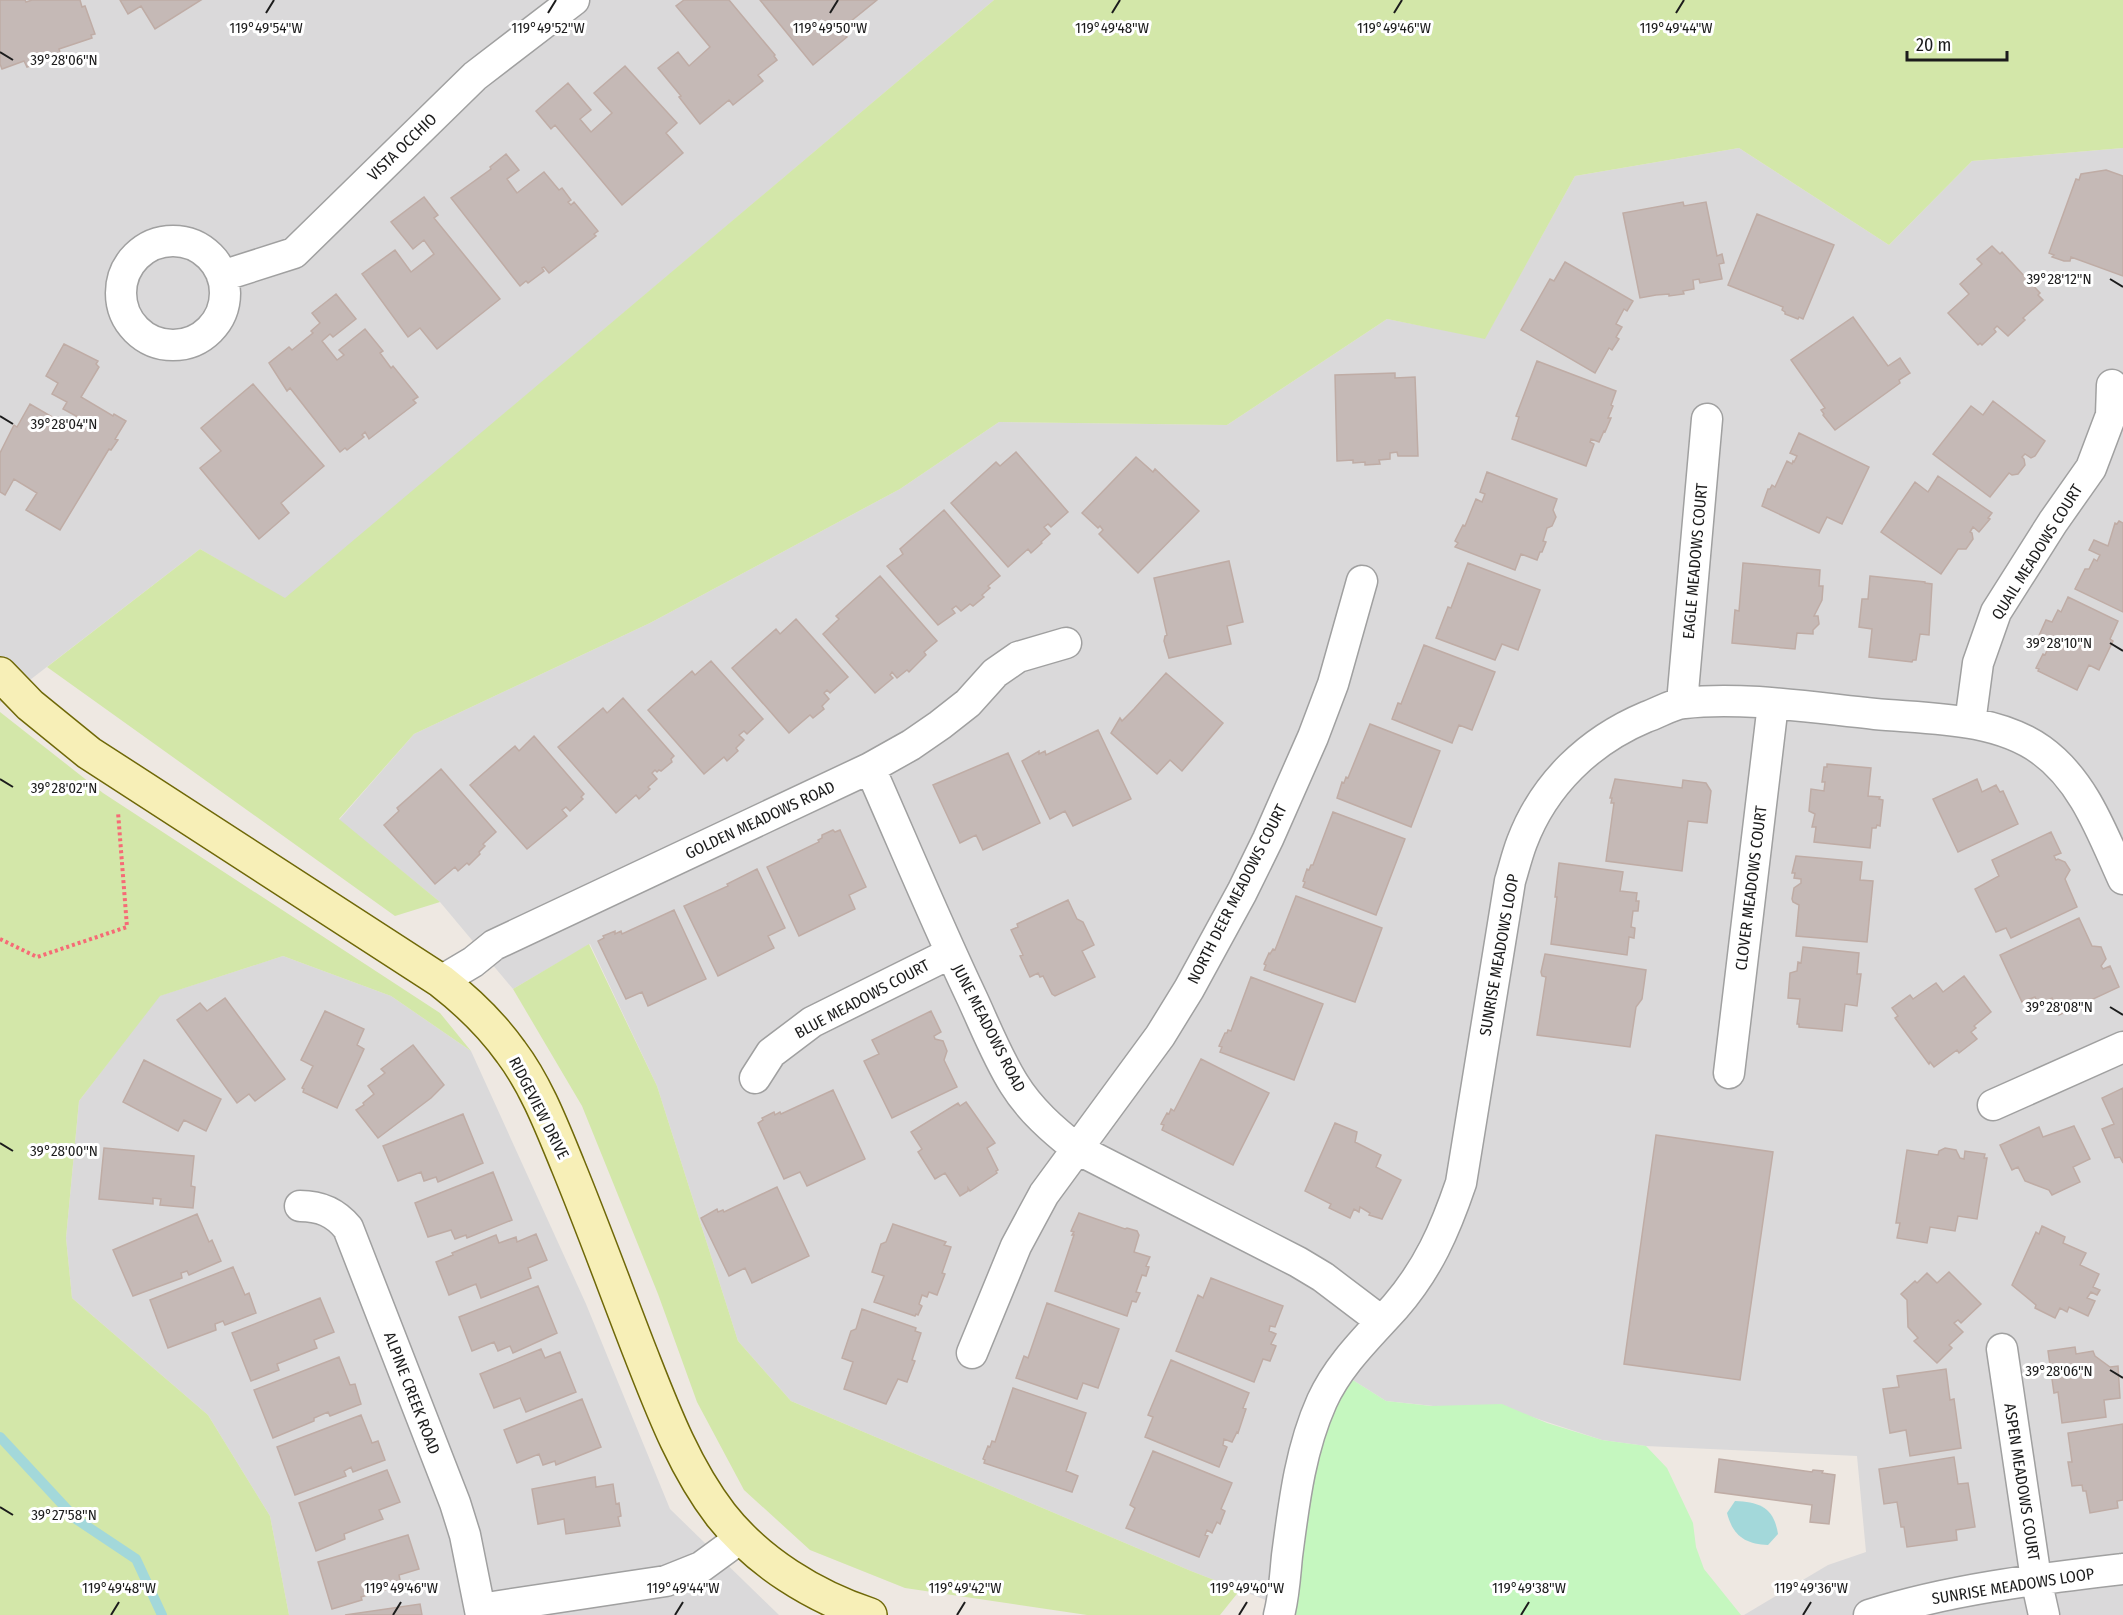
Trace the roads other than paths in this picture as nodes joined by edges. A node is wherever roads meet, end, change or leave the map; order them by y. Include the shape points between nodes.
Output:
1 (574, 0) edge
2 (222, 276) dead end
3 (2112, 385) dead end
4 (1707, 419) dead end
5 (1362, 581) dead end
6 (1066, 643) dead end
7 (0, 674) edge
8 (1682, 703) junction
9 (1773, 704) junction
10 (1970, 723) junction
11 (870, 768) junction
12 (2123, 879) edge
13 (951, 953) junction
14 (441, 981) junction
15 (2123, 1047) edge
16 (1729, 1073) dead end
17 (755, 1078) dead end
18 (1993, 1105) dead end
19 (1077, 1149) junction
20 (300, 1206) dead end
21 (1381, 1321) junction
22 (2002, 1349) dead end
23 (972, 1353) dead end
24 (741, 1537) junction
25 (2123, 1569) edge
26 (2036, 1579) junction
27 (480, 1612) edge
28 (870, 1615) edge
29 (1279, 1615) edge
30 (1869, 1615) edge
31 (2044, 1615) edge

1 - 2 street, VISTA OCCHIO via 475,76 294,253
3 - 10 street, QUAIL MEADOWS COURT via 2110,415 2091,468 1996,612 1978,663
4 - 8 street, EAGLE MEADOWS COURT
5 - 19 street, NORTH DEER MEADOWS COURT via 1333,684 1313,737 1242,892 1160,1036
6 - 11 street, GOLDEN MEADOWS ROAD via 1018,657 995,673 968,703 940,725
7 - 14 street, RIDGEVIEW DRIVE via 58,729 114,770
8 - 9 street, SUNRISE MEADOWS LOOP
8 - 21 street, SUNRISE MEADOWS LOOP via 1603,740 1569,766 1540,805 1522,841 1510,881 1461,1183 1446,1228 1423,1270
9 - 10 street, SUNRISE MEADOWS LOOP
9 - 16 street, CLOVER MEADOWS COURT
10 - 12 street, SUNRISE MEADOWS LOOP via 2014,734 2042,750 2068,775 2088,802
11 - 13 street, JUNE MEADOWS ROAD
11 - 14 street, GOLDEN MEADOWS ROAD via 494,945
13 - 17 street, BLUE MEADOWS COURT via 812,1022 771,1053
13 - 19 street, JUNE MEADOWS ROAD via 1013,1083 1032,1108
14 - 24 street, RIDGEVIEW DRIVE via 494,1029 529,1081 559,1143 670,1427 704,1489
15 - 18 street
19 - 21 street, JUNE MEADOWS ROAD via 1298,1262
19 - 23 street, NORTH DEER MEADOWS COURT via 1044,1194 1016,1246
20 - 27 street, ALPINE CREEK ROAD via 328,1211 341,1218 348,1228 455,1503
21 - 29 street, SUNRISE MEADOWS LOOP via 1348,1358 1323,1399 1305,1447
22 - 26 street, ASPEN MEADOWS COURT
24 - 27 street via 701,1567 666,1581
24 - 28 street, RIDGEVIEW DRIVE via 798,1582
25 - 26 street, SUNRISE MEADOWS LOOP
26 - 30 street, SUNRISE MEADOWS LOOP via 1903,1604
26 - 31 street, ASPEN MEADOWS COURT

